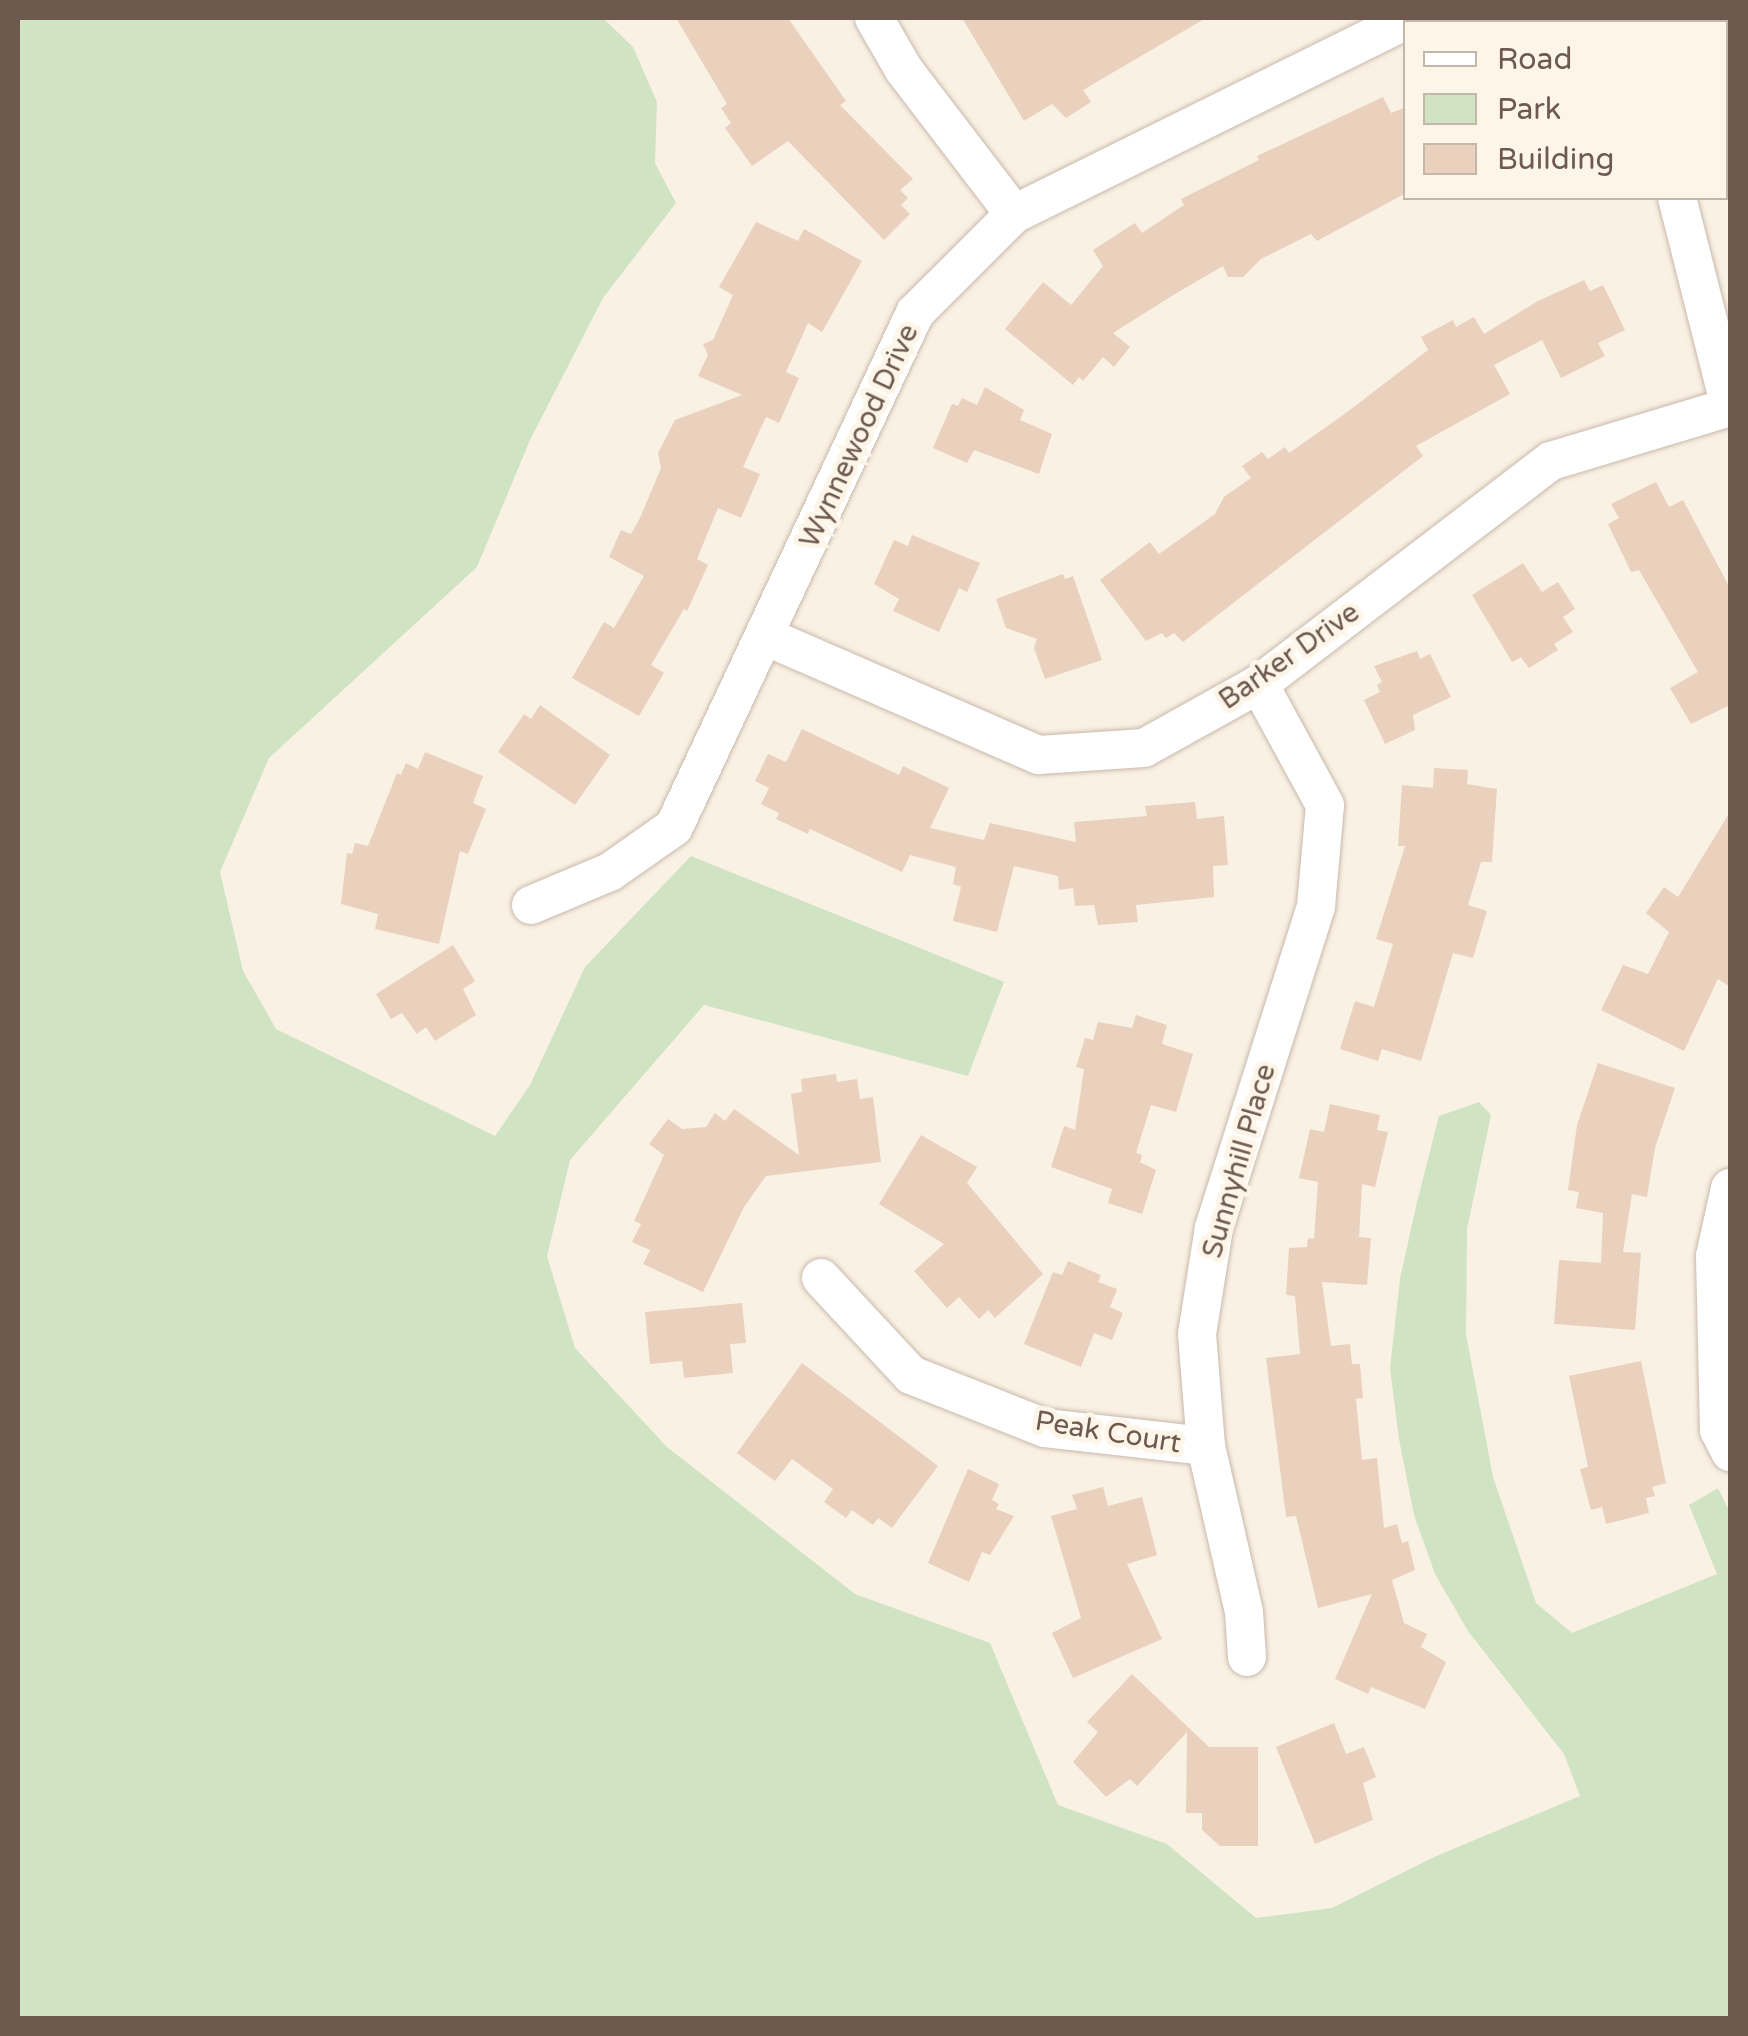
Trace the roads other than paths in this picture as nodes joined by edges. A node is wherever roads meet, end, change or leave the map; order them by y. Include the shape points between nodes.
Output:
1 (874, 18) edge
2 (1403, 21) edge
3 (1678, 200) edge
4 (1014, 214) junction
5 (1730, 407) edge
6 (767, 637) junction
7 (1258, 684) junction
8 (532, 905) dead end
9 (1730, 1188) edge
10 (821, 1278) dead end
11 (1206, 1446) junction
12 (1730, 1452) edge
13 (1247, 1657) dead end

1 - 4 street via 904,70
2 - 4 street, Wynnewood Drive
3 - 5 street
4 - 6 street, Wynnewood Drive via 916,313
5 - 7 street, Barker Drive via 1552,461
6 - 7 street, Barker Drive via 1039,755 1144,748
6 - 8 street, Wynnewood Drive via 674,826 610,872
7 - 11 street, Sunnyhill Place via 1325,806 1316,906 1214,1228 1197,1334
9 - 12 street via 1716,1256 1718,1430
10 - 11 street, Peak Court via 910,1375 1045,1428
11 - 13 street, Sunnyhill Place via 1244,1612

